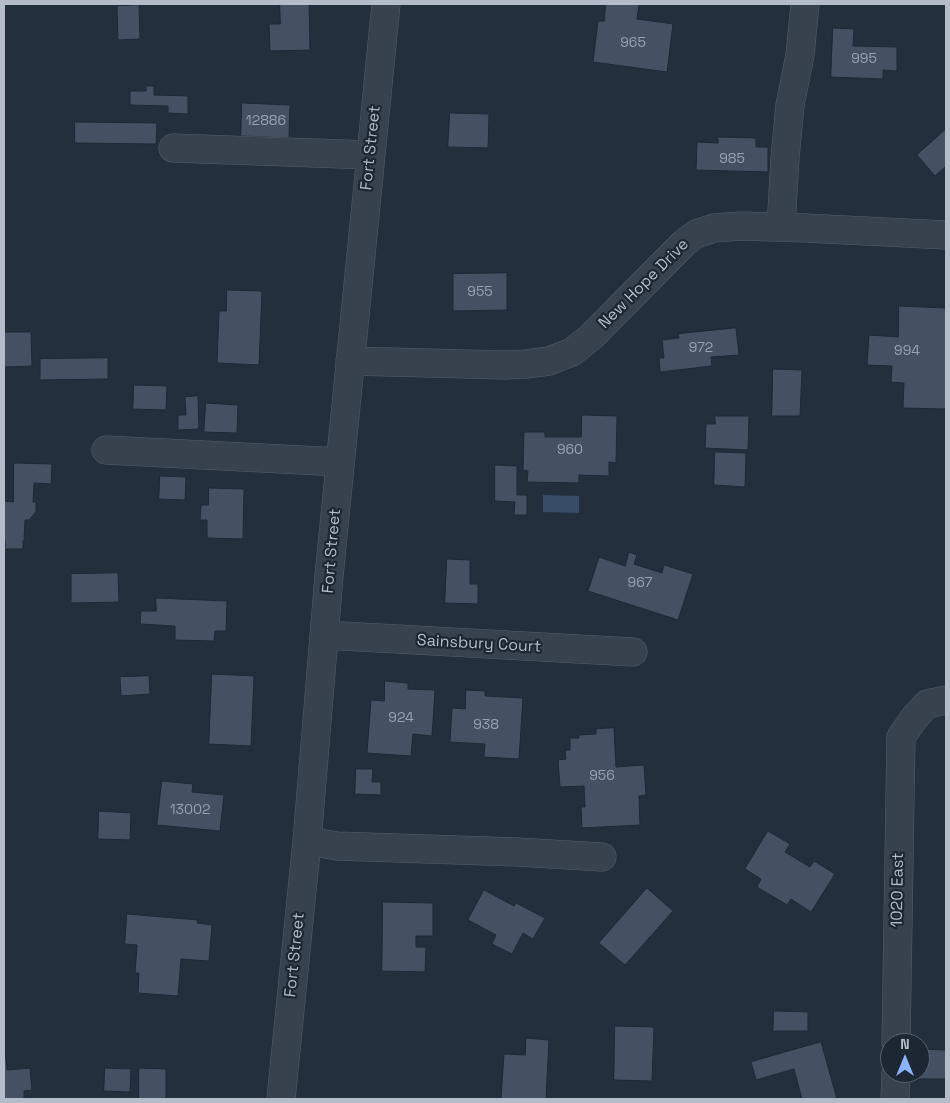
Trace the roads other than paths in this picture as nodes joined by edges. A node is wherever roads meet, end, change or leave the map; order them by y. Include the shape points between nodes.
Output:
1 (386, 4) edge
2 (805, 4) edge
3 (173, 148) dead end
4 (370, 154) junction
5 (781, 227) junction
6 (946, 235) edge
7 (350, 361) junction
8 (106, 450) dead end
9 (340, 462) junction
10 (324, 635) junction
11 (633, 652) dead end
12 (946, 700) edge
13 (307, 841) junction
14 (602, 857) dead end
15 (896, 1033) edge
16 (896, 1083) edge
17 (281, 1099) edge
18 (895, 1099) edge

1 - 4 street, Fort Street
2 - 5 street via 800,55 790,105
3 - 4 street
4 - 7 street, Fort Street
5 - 6 street, New Hope Drive
5 - 7 street, New Hope Drive via 714,228 696,234 592,336 572,352 549,361 505,365
7 - 9 street, Fort Street
8 - 9 street
9 - 10 street, Fort Street
10 - 11 street, Sainsbury Court
10 - 13 street, Fort Street
12 - 15 street, 1020 East via 927,704 900,738
13 - 14 street via 337,846
13 - 17 street, Fort Street
16 - 18 street

